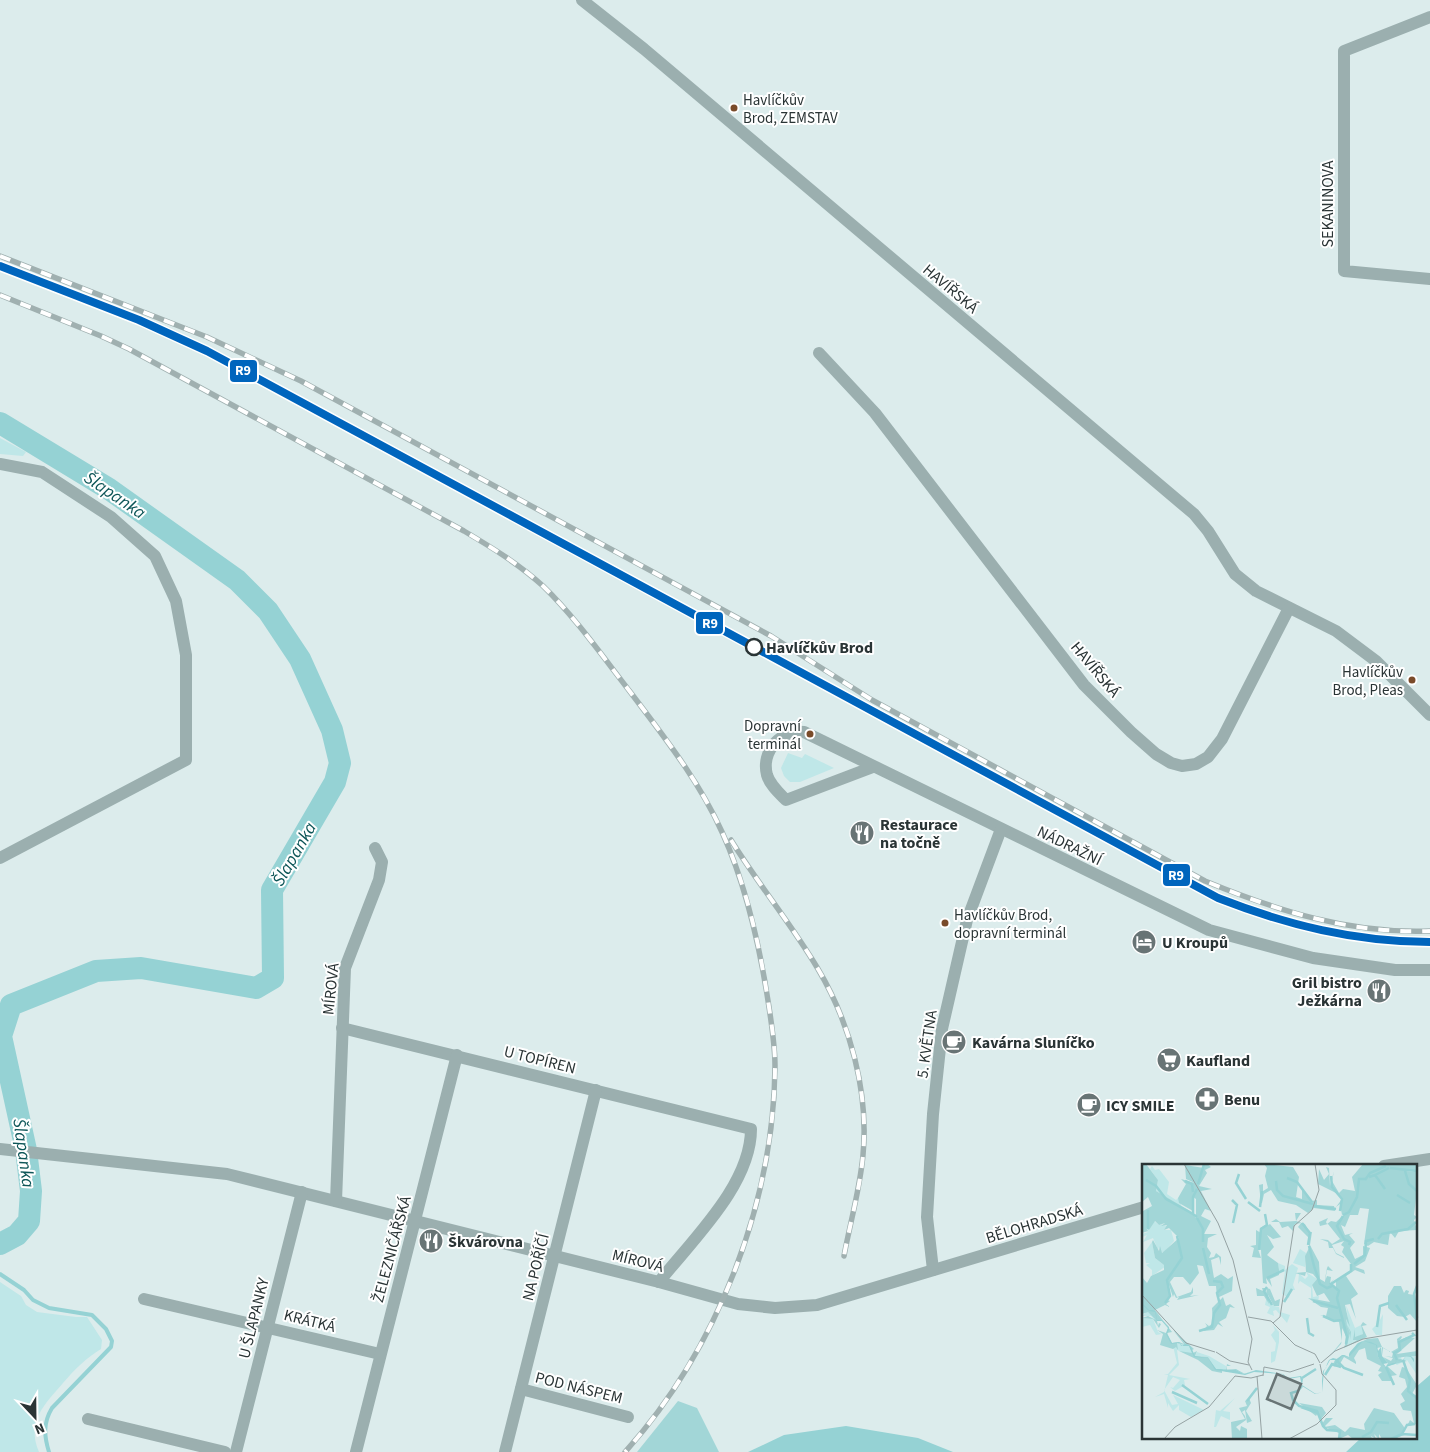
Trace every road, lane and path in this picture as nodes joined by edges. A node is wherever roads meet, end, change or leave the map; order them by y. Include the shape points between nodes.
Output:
1 (582, 0) edge
2 (1430, 17) edge
3 (1430, 279) edge
4 (819, 353) dead end
5 (0, 464) edge
6 (1289, 608) junction
7 (1430, 715) edge
8 (872, 766) junction
9 (1001, 829) junction
10 (374, 848) dead end
11 (0, 858) edge
12 (1430, 970) edge
13 (342, 1028) junction
14 (457, 1055) junction
15 (596, 1090) junction
16 (0, 1149) edge
17 (1430, 1159) edge
18 (1397, 1164) edge
19 (302, 1192) junction
20 (336, 1200) junction
21 (1142, 1208) edge
22 (415, 1220) junction
23 (555, 1256) junction
24 (933, 1270) junction
25 (659, 1282) junction
26 (144, 1299) dead end
27 (268, 1326) junction
28 (380, 1354) junction
29 (521, 1389) junction
30 (628, 1417) dead end
31 (88, 1419) dead end
32 (225, 1452) edge
33 (236, 1452) edge
34 (356, 1452) edge
35 (505, 1452) edge

1 - 6 street, HAVÍŘSKÁ via 624,32 1194,514 1235,574 1256,591
2 - 3 street, SEKANINOVA via 1344,51 1344,271
4 - 6 street, HAVÍŘSKÁ via 875,413 1084,685 1131,732 1171,763 1182,766 1196,764 1208,757 1218,745
5 - 11 street via 42,472 111,517 155,556 176,601 186,654 186,760
6 - 7 street, HAVÍŘSKÁ via 1336,631 1376,662
8 - 8 street, NÁDRAŽNÍ via 798,731 786,733 776,741 766,766 769,781 786,800
8 - 9 street, NÁDRAŽNÍ
9 - 12 street, NÁDRAŽNÍ via 1209,930 1313,958 1395,970
9 - 24 street, 5. KVĚTNA via 966,920 942,1029 927,1217
10 - 13 street, MÍROVÁ via 382,862 379,880 345,968
13 - 14 street, U TOPÍREN
13 - 20 street, MÍROVÁ
14 - 15 street, U TOPÍREN
14 - 22 street, ŽELEZNIČÁŘSKÁ
15 - 23 street, NA POŘÍČÍ
15 - 25 street, U TOPÍREN via 751,1129 742,1174
16 - 19 street, MÍROVÁ via 227,1174
17 - 18 street
19 - 20 street, MÍROVÁ
19 - 27 street, U ŠLAPANKY
20 - 22 street, MÍROVÁ
21 - 24 street, BĚLOHRADSKÁ
22 - 23 street, MÍROVÁ
22 - 28 street, ŽELEZNIČÁŘSKÁ
23 - 25 street, MÍROVÁ
23 - 29 street, NA POŘÍČÍ
24 - 25 street, MÍROVÁ via 817,1305 794,1308 738,1304
26 - 27 street, KRÁTKÁ
27 - 28 street, KRÁTKÁ
27 - 33 street, U ŠLAPANKY
28 - 34 street, ŽELEZNIČÁŘSKÁ
29 - 30 street, POD NÁSPEM
29 - 35 street, NA POŘÍČÍ
31 - 32 street

